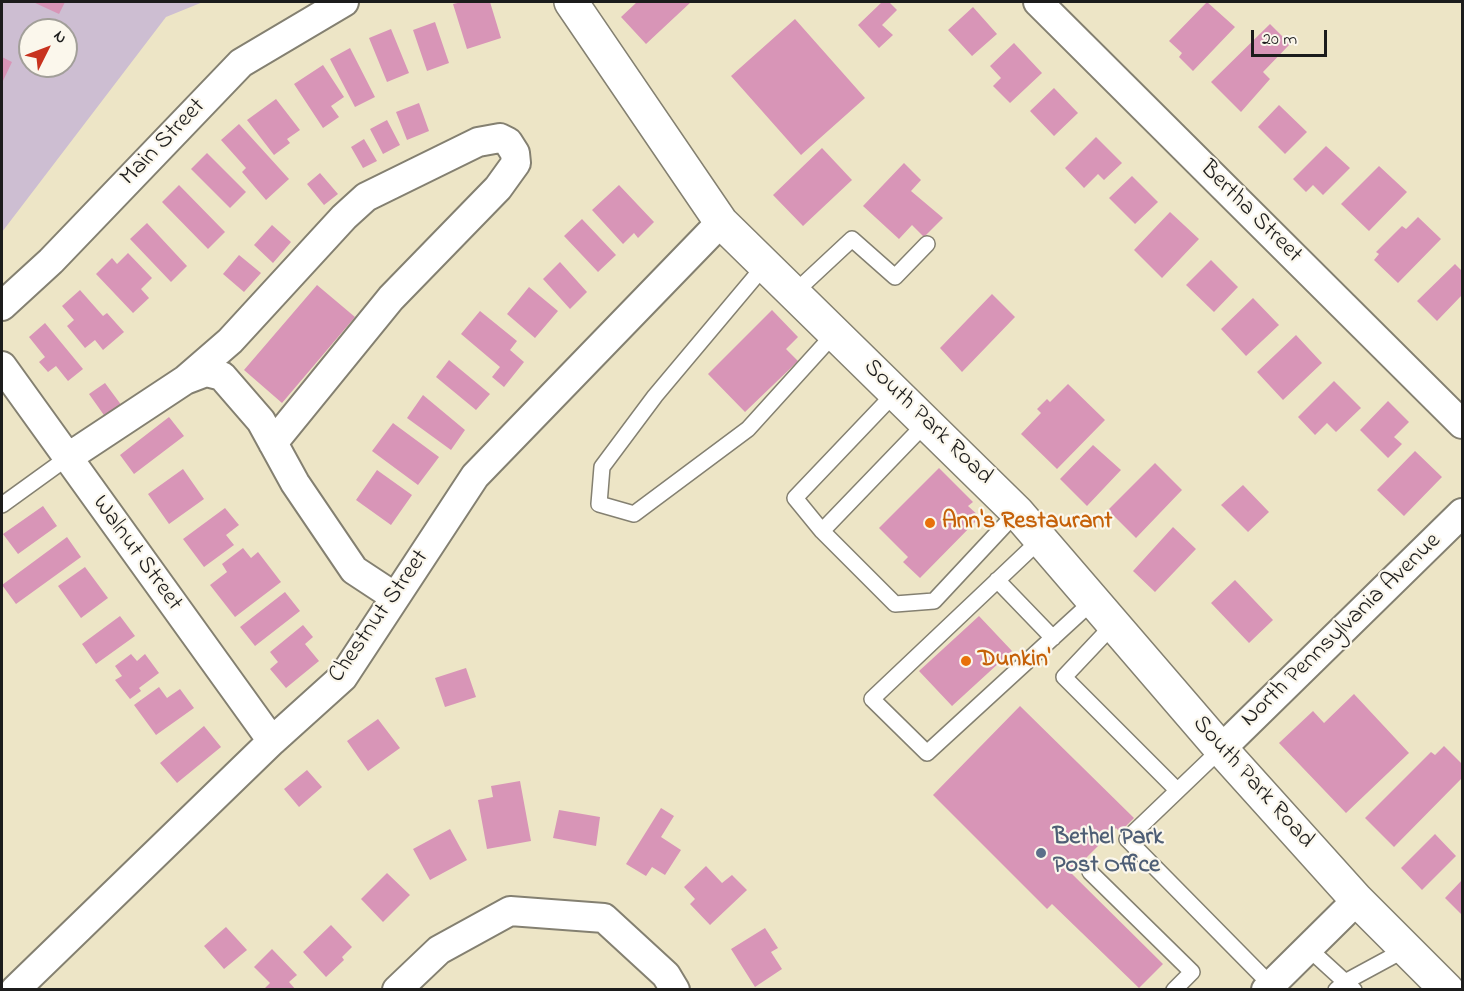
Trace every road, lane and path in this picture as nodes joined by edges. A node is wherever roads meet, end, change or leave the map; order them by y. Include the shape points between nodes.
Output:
1 (344, 2) edge
2 (571, 2) edge
3 (1038, 2) edge
4 (721, 222) junction
5 (927, 244) dead end
6 (765, 265) junction
7 (794, 293) junction
8 (2, 306) edge
9 (835, 333) junction
10 (2, 366) edge
11 (185, 380) junction
12 (896, 392) junction
13 (927, 422) junction
14 (1462, 424) edge
15 (273, 443) junction
16 (67, 458) junction
17 (2, 504) edge
18 (1017, 512) junction
19 (1462, 513) edge
20 (822, 531) junction
21 (1041, 539) junction
22 (997, 580) junction
23 (395, 597) junction
24 (1104, 612) junction
25 (1053, 638) junction
26 (272, 741) junction
27 (1221, 749) junction
28 (1177, 790) junction
29 (1090, 872) dead end
30 (1357, 900) junction
31 (1308, 948) junction
32 (1406, 949) junction
33 (1269, 987) edge
34 (1345, 987) edge
35 (15, 990) edge
36 (397, 990) edge
37 (675, 990) edge
38 (1174, 990) edge
39 (1447, 990) edge

1 - 8 street, Main Street via 241,63 51,261
2 - 4 main road, South Park Road
3 - 14 street, Bertha Street
4 - 6 main road, South Park Road
4 - 23 street, Chestnut Street via 475,476
5 - 7 lane via 895,277 852,239
6 - 7 main road, South Park Road
6 - 9 lane via 655,396 602,467 599,504 634,514 748,429
7 - 9 main road, South Park Road
9 - 12 main road, South Park Road
10 - 16 street, Walnut Street
11 - 15 street via 206,372 222,376 261,421
11 - 15 street via 230,341 366,197 478,142 500,138 508,142 516,163 498,188 391,298
11 - 16 street
12 - 13 main road, South Park Road
12 - 20 lane via 795,498
13 - 18 main road, South Park Road
13 - 20 lane
15 - 23 street via 354,570
16 - 17 lane
16 - 26 street, Walnut Street
18 - 20 lane via 934,601 895,604
18 - 21 main road, South Park Road
19 - 27 street, North Pennsylvania Avenue
21 - 22 lane
21 - 24 main road, South Park Road
22 - 25 lane
22 - 25 lane via 872,699 927,753
23 - 26 street, Chestnut Street via 343,677
24 - 25 lane
24 - 27 main road, South Park Road
24 - 28 lane via 1064,677
26 - 35 street, Chestnut Street
27 - 28 lane
27 - 30 main road, South Park Road
28 - 33 lane via 1127,839
29 - 38 lane via 1192,972
30 - 31 street
30 - 32 main road, South Park Road
31 - 33 street
31 - 34 lane
32 - 34 lane
32 - 39 main road, South Park Road
36 - 37 street via 439,950 510,911 604,918 666,975

